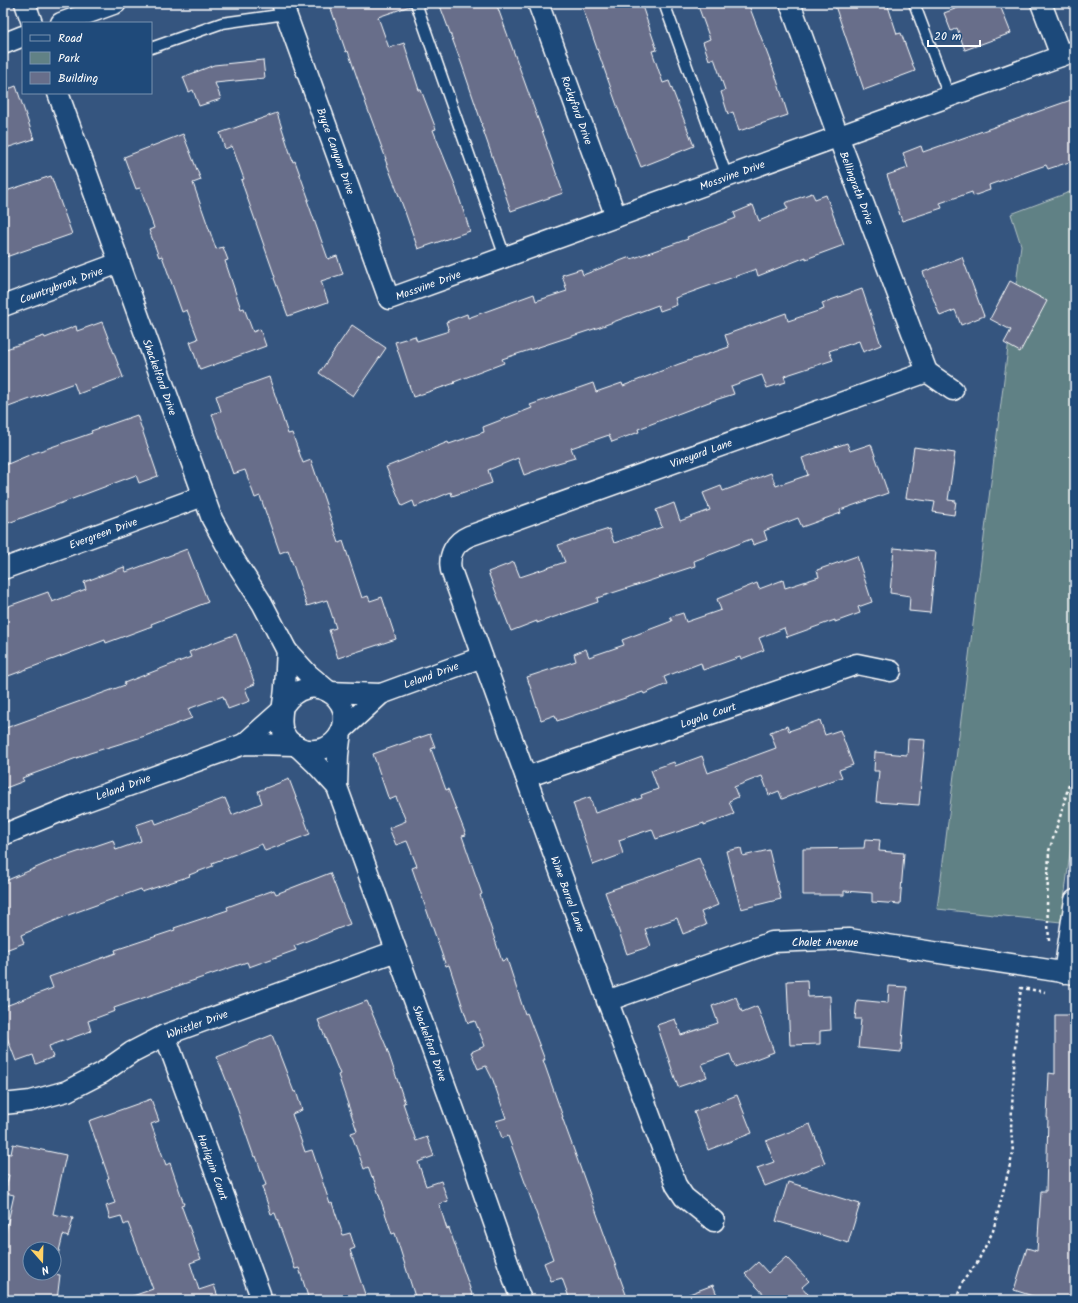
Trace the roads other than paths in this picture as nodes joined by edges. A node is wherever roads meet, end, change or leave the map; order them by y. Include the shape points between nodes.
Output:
1 (25, 3) edge
2 (116, 3) edge
3 (416, 3) edge
4 (538, 3) edge
5 (664, 3) edge
6 (790, 3) edge
7 (914, 3) edge
8 (1041, 3) edge
9 (284, 8) edge
10 (32, 22) edge
11 (63, 22) edge
12 (22, 36) edge
13 (3, 44) edge
14 (152, 48) edge
15 (1068, 53) edge
16 (62, 95) edge
17 (949, 96) junction
18 (838, 136) junction
19 (727, 177) junction
20 (616, 217) junction
21 (505, 257) junction
22 (119, 264) junction
23 (390, 299) joint
24 (3, 306) edge
25 (927, 372) junction
26 (953, 390) dead end
27 (203, 496) junction
28 (452, 552) joint
29 (3, 569) edge
30 (287, 651) junction
31 (482, 657) junction
32 (891, 671) dead end
33 (328, 691) junction
34 (381, 694) junction
35 (283, 707) junction
36 (342, 731) junction
37 (244, 744) junction
38 (296, 746) junction
39 (526, 777) junction
40 (337, 787) junction
41 (3, 835) edge
42 (1075, 900) edge
43 (396, 951) junction
44 (1069, 973) edge
45 (607, 1001) junction
46 (165, 1035) junction
47 (3, 1104) edge
48 (714, 1221) dead end
49 (261, 1300) edge
50 (521, 1300) edge

1 - 10 street
2 - 11 street
3 - 21 lane
4 - 20 street, Rockyford Drive
5 - 19 lane
6 - 18 street, Bellingrath Drive
7 - 17 lane
8 - 15 street
9 - 14 lane via 222,23
9 - 23 street, Bryce Canyon Drive
12 - 13 street
15 - 17 street, Mossvine Drive
16 - 22 street, Shackelford Drive
17 - 18 street, Mossvine Drive
18 - 19 street, Mossvine Drive
18 - 25 street, Bellingrath Drive
19 - 20 street, Mossvine Drive
20 - 21 street, Mossvine Drive
21 - 23 street, Mossvine Drive
22 - 24 street, Countrybrook Drive
22 - 27 street, Shackelford Drive
25 - 26 street
25 - 28 street, Vineyard Lane via 468,536 458,542
27 - 29 street, Evergreen Drive
27 - 30 street, Shackelford Drive via 223,540 262,603
28 - 31 street, Wine Barrel Lane via 451,570
30 - 33 street, Shackelford Drive
30 - 35 street
31 - 34 street, Leland Drive
31 - 39 street, Wine Barrel Lane
32 - 39 street, Loyola Court via 857,664
33 - 34 street, Leland Drive
33 - 35 street via 317,688 303,689 291,696
33 - 36 street via 342,708
34 - 36 street, Leland Drive
35 - 37 street, Leland Drive
35 - 38 street via 280,719 282,728 286,737
36 - 38 street via 332,744 323,749 308,750
36 - 40 street, Shackelford Drive
37 - 38 street, Leland Drive
37 - 41 street, Leland Drive via 72,806
38 - 40 street, Shackelford Drive
39 - 45 street, Wine Barrel Lane
40 - 43 street, Shackelford Drive
42 - 44 street
43 - 46 street, Whistler Drive
43 - 50 street, Shackelford Drive
44 - 45 street, Chalet Avenue via 849,939 772,942
45 - 48 street, Wine Barrel Lane via 676,1185 684,1196
46 - 47 street, Whistler Drive via 68,1091 31,1101
46 - 49 street, Harliquin Court

